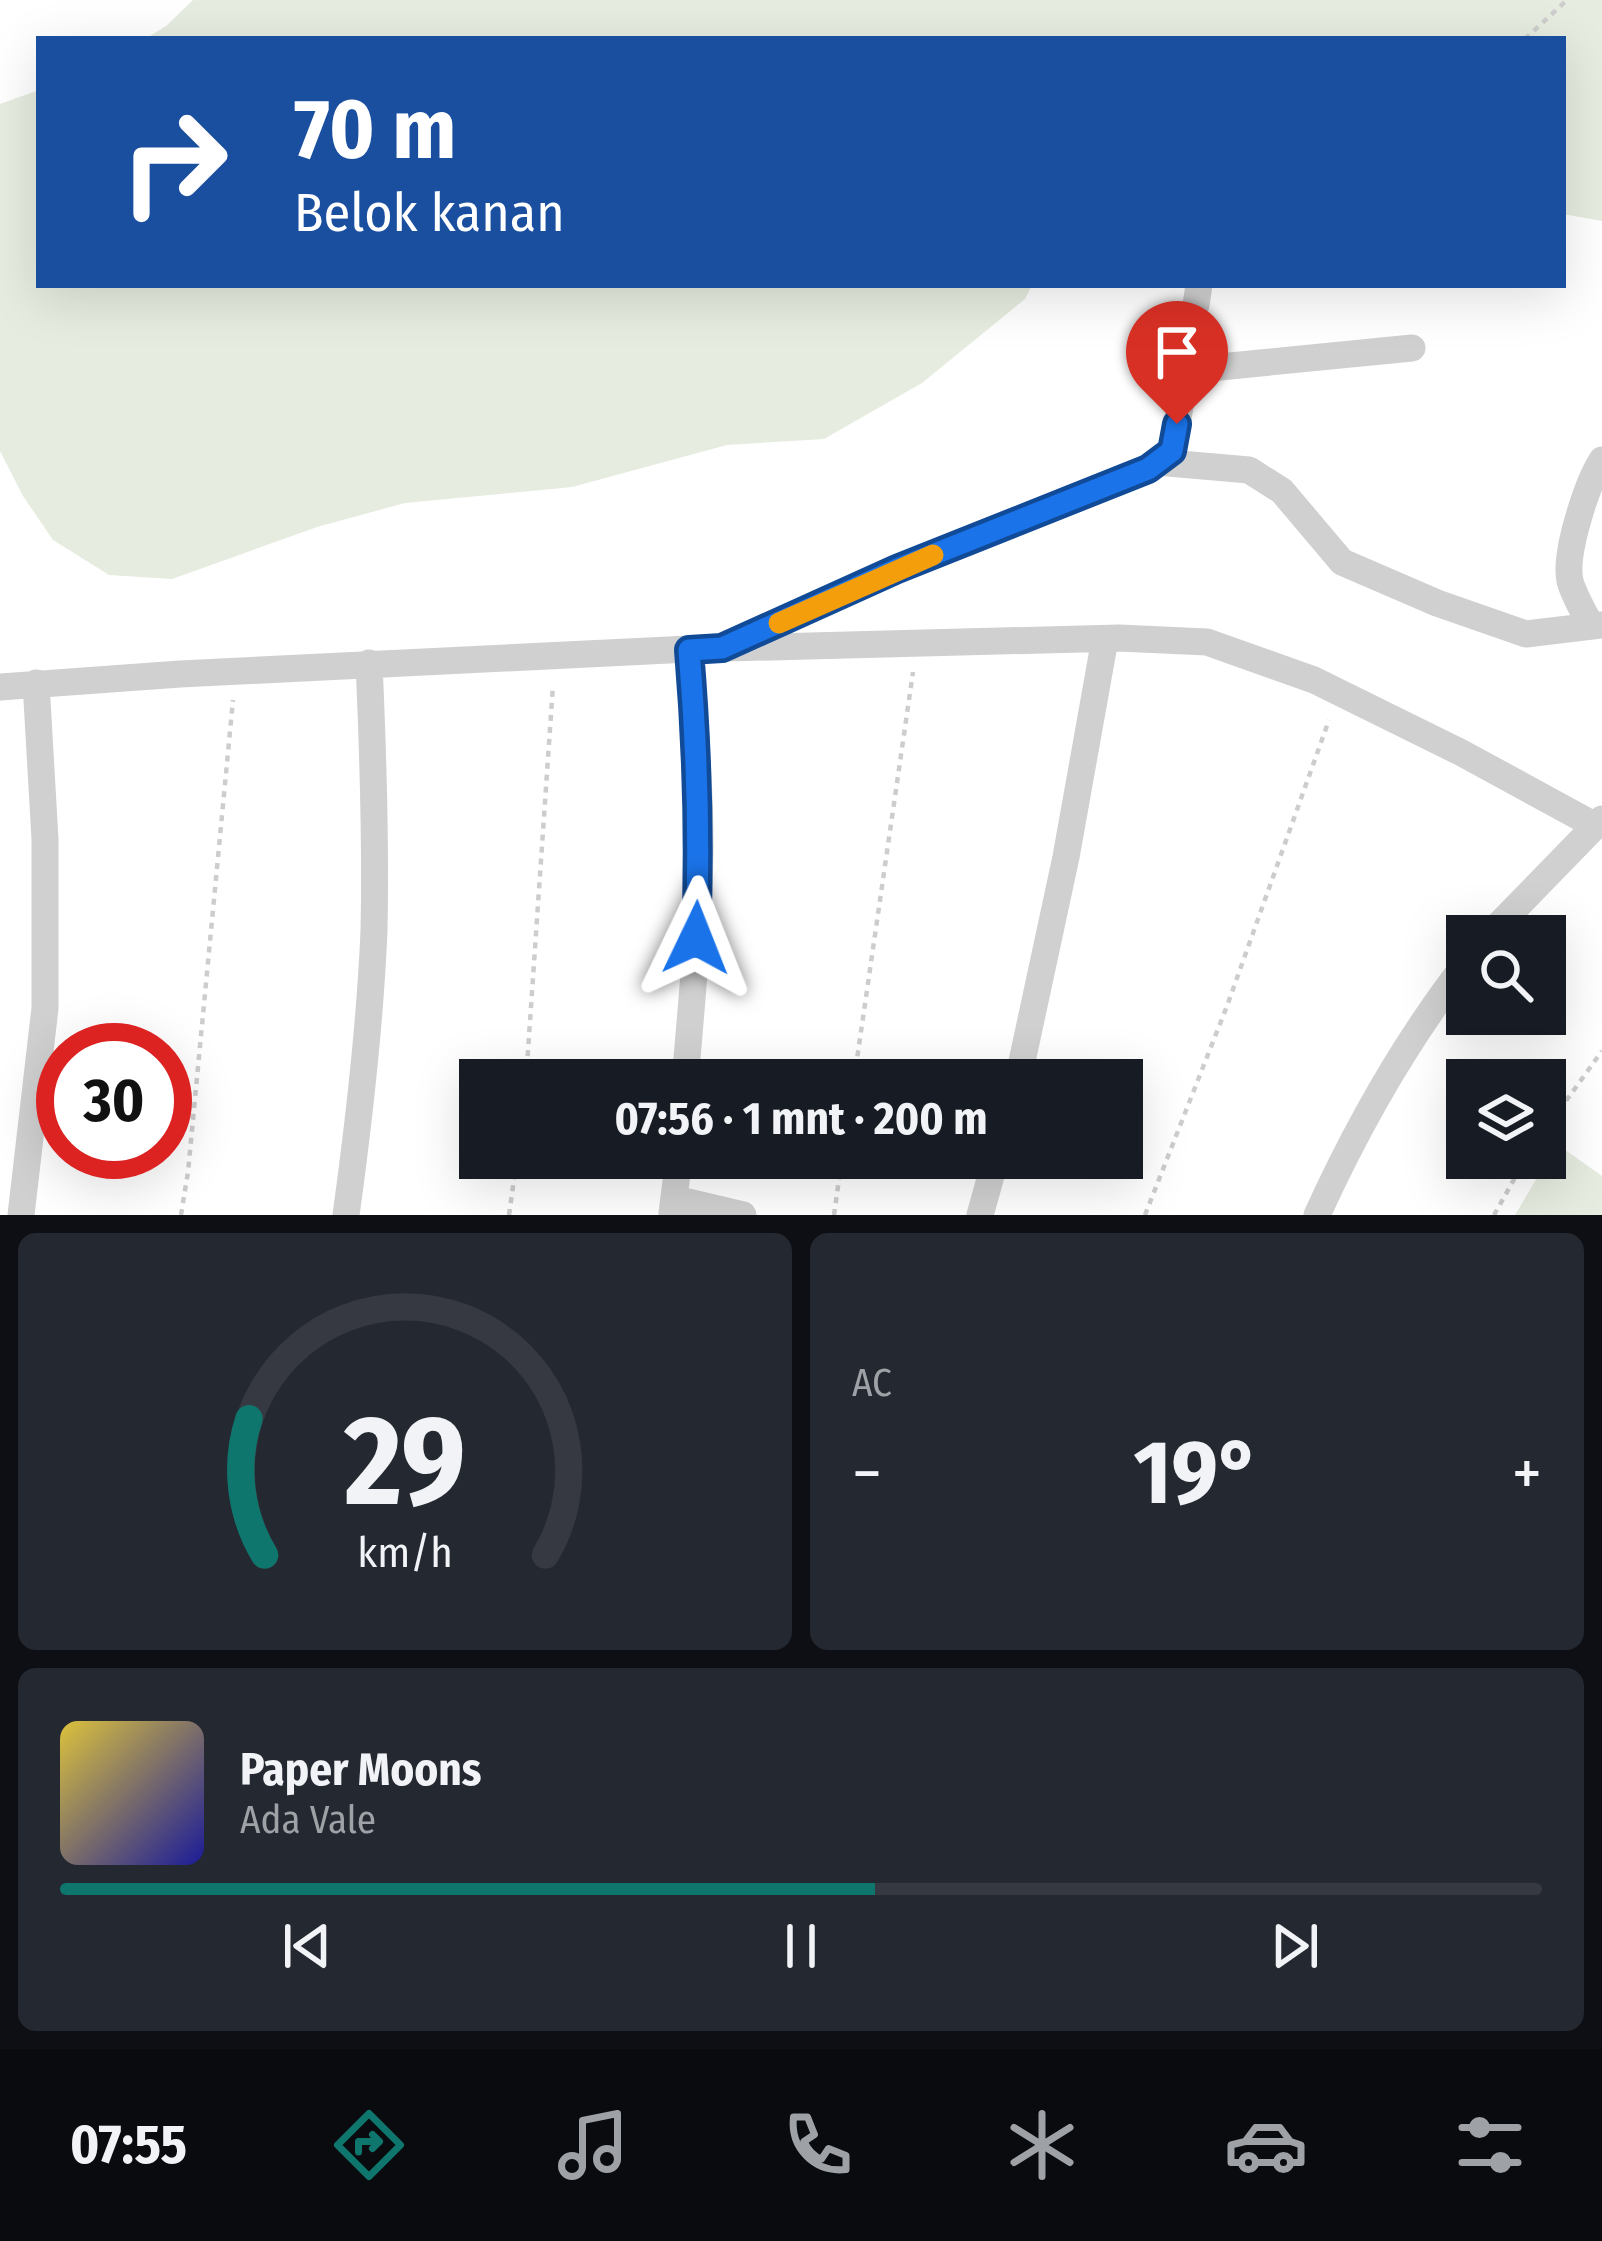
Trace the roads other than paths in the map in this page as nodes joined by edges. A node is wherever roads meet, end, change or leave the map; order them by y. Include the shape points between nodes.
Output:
1 (1198, 288) edge
2 (1412, 348) dead end
3 (1179, 370) junction
4 (1602, 460) edge
5 (1157, 462) junction
6 (1596, 625) edge
7 (1105, 639) junction
8 (722, 648) junction
9 (689, 650) junction
10 (369, 663) junction
11 (36, 683) junction
12 (0, 687) edge
13 (1598, 822) edge
14 (1508, 915) edge
15 (1446, 991) edge
16 (688, 1059) edge
17 (1023, 1059) edge
18 (990, 1179) edge
19 (674, 1207) edge
20 (21, 1215) edge
21 (346, 1215) edge
22 (743, 1215) edge
23 (980, 1215) edge
24 (1317, 1215) edge

1 - 3 street via 1177,344
2 - 3 street
3 - 5 street via 1172,451
4 - 6 street via 1571,546 1570,579
5 - 6 street via 1250,470 1282,490 1342,562 1437,603 1526,634
5 - 8 street
7 - 8 street
7 - 13 street via 1207,642 1314,680
7 - 17 street
8 - 9 street
9 - 10 street
9 - 16 street via 700,848
10 - 11 street
10 - 21 street via 374,933
11 - 12 street
11 - 20 street via 45,1008
13 - 14 street
15 - 24 street via 1401,1054
18 - 23 street
19 - 22 street

